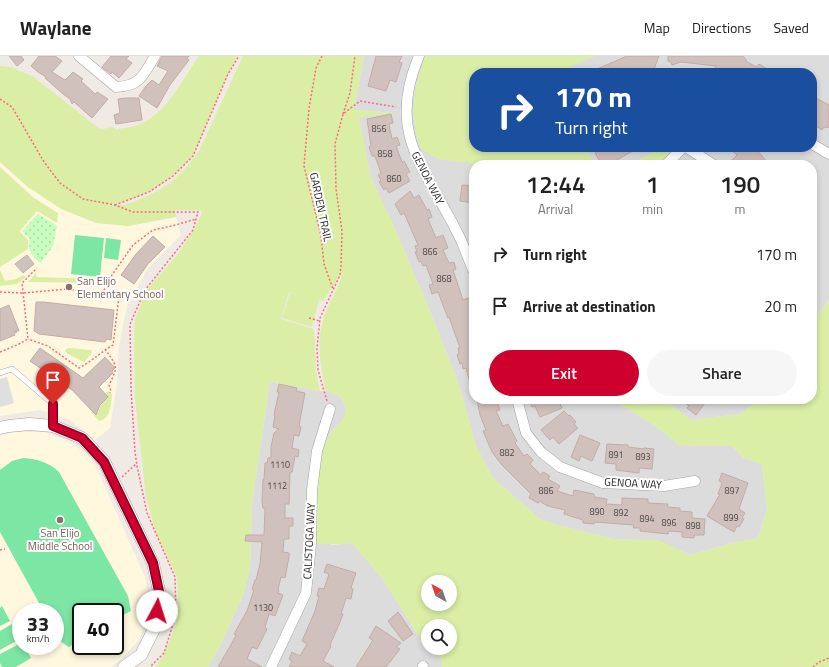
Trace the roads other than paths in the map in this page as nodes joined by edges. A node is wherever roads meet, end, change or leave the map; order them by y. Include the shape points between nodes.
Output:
1 (79, 56) edge
2 (155, 56) edge
3 (419, 56) edge
4 (817, 147) edge
5 (678, 152) edge
6 (694, 152) edge
7 (829, 154) edge
8 (671, 160) edge
9 (706, 160) edge
10 (469, 260) edge
11 (0, 373) edge
12 (518, 404) edge
13 (330, 409) dead end
14 (53, 426) junction
15 (0, 428) edge
16 (695, 481) dead end
17 (124, 667) edge
18 (271, 667) edge

1 - 2 street via 116,87 128,87 139,81
3 - 10 street, GENOA WAY via 409,87 406,119 413,149
4 - 7 street
5 - 8 street
6 - 9 street
11 - 14 lane via 12,369 53,404
12 - 16 street, GENOA WAY via 526,433 541,452 560,467 603,483 664,486
13 - 18 street, CALISTOGA WAY via 317,451 306,593
14 - 15 street via 29,424
14 - 17 street via 82,438 104,462 153,563 160,596 155,627 141,655

